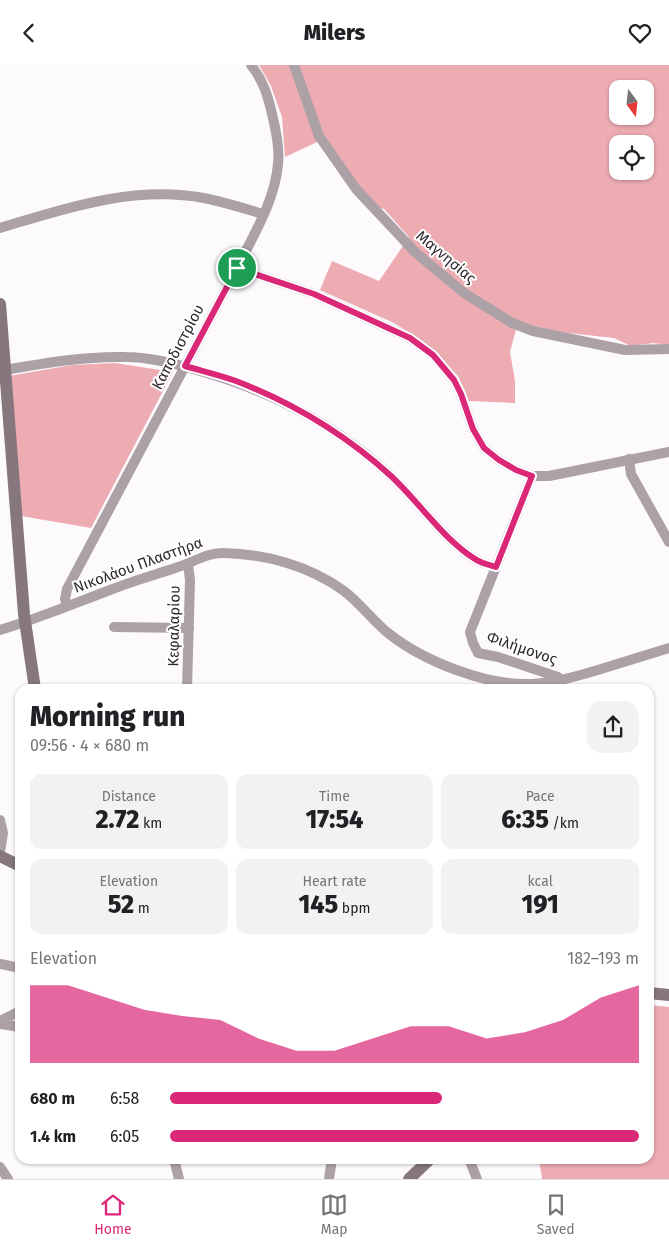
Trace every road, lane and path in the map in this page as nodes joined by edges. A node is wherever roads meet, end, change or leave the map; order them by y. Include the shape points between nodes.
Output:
1 (251, 65) edge
2 (294, 65) edge
3 (263, 215) junction
4 (0, 228) edge
5 (237, 268) junction
6 (0, 304) edge
7 (669, 349) edge
8 (185, 366) junction
9 (5, 370) junction
10 (669, 452) edge
11 (628, 459) junction
12 (532, 476) junction
13 (669, 542) edge
14 (188, 564) junction
15 (496, 567) junction
16 (67, 606) junction
17 (25, 623) junction
18 (114, 627) dead end
19 (189, 628) junction
20 (0, 631) edge
21 (669, 648) edge
22 (559, 682) junction
23 (34, 684) edge
24 (187, 684) edge
25 (520, 684) edge
26 (539, 684) edge
27 (0, 820) edge
28 (0, 852) edge
29 (0, 856) edge
30 (15, 864) edge
31 (0, 964) edge
32 (15, 967) edge
33 (654, 994) edge
34 (669, 995) edge
35 (15, 1014) edge
36 (0, 1023) edge
37 (15, 1026) edge
38 (175, 1164) edge
39 (331, 1164) edge
40 (425, 1164) edge
41 (471, 1164) edge
42 (0, 1167) edge
43 (8, 1179) edge
44 (179, 1179) edge
45 (329, 1179) edge
46 (410, 1179) edge
47 (477, 1179) edge

1 - 3 street, Καποδιστρίου via 262,79 266,91 278,152 274,185
2 - 7 street, Μαγνησίας via 319,136 356,189 416,253 464,293 512,323 533,331 625,350
3 - 4 street via 202,198 158,195 81,204
3 - 5 street, Καποδιστρίου
5 - 8 street, Καποδιστρίου
5 - 12 street via 314,294 410,338 433,355 454,380 484,448 505,464
6 - 9 street
8 - 9 street via 128,357 99,357
8 - 15 street via 272,396 338,434 392,477 454,542 476,559
8 - 16 street, Καποδιστρίου via 67,589
9 - 17 street
10 - 11 street
11 - 12 street via 549,476
11 - 13 street via 631,474
12 - 15 street, Φιλήμονος
14 - 16 street, Νικολάου Πλαστήρα
14 - 19 street, Κεφαλαρίου
14 - 25 street, Νικολάου Πλαστήρα via 211,554 224,553 260,556 294,565 344,591 388,633 414,651 489,680
15 - 22 street, Φιλήμονος via 470,632 472,643 478,653 558,677
16 - 17 street, Νικολάου Πλαστήρα
17 - 20 street, Νικολάου Πλαστήρα
17 - 23 street
18 - 19 street
19 - 24 street, Κεφαλαρίου
21 - 22 street, Νικολάου Πλαστήρα
22 - 26 street, Νικολάου Πλαστήρα
27 - 28 street via 3,833
29 - 30 street
31 - 32 street
33 - 34 street
35 - 36 street
36 - 37 street
38 - 44 street
39 - 45 street
40 - 46 street
41 - 47 street
42 - 43 street

